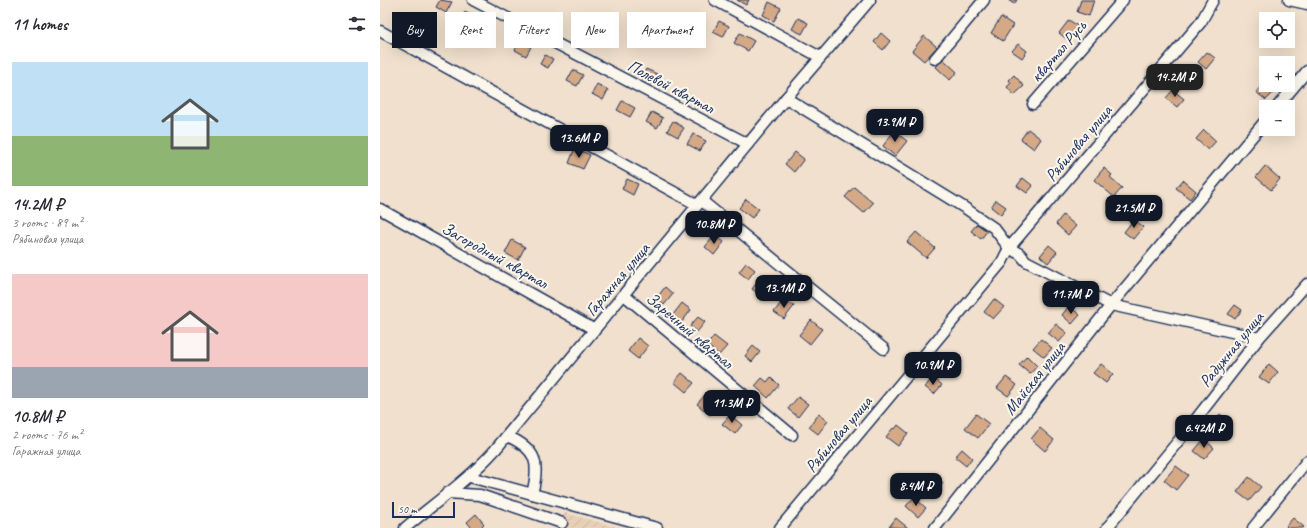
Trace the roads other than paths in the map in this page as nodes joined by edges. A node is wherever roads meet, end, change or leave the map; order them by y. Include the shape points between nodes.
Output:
1 (473, 0) edge
2 (715, 0) edge
3 (870, 0) edge
4 (984, 0) edge
5 (1124, 0) edge
6 (1213, 0) edge
7 (1289, 0) edge
8 (1307, 4) edge
9 (380, 31) edge
10 (820, 57) junction
11 (935, 59) dead end
12 (1307, 71) edge
13 (786, 98) junction
14 (1283, 100) edge
15 (1033, 104) dead end
16 (1259, 128) edge
17 (748, 144) junction
18 (697, 202) junction
19 (380, 209) edge
20 (1009, 248) junction
21 (1307, 284) edge
22 (624, 295) junction
23 (1111, 305) junction
24 (595, 330) junction
25 (1259, 338) junction
26 (884, 348) dead end
27 (792, 435) dead end
28 (507, 436) junction
29 (1307, 461) edge
30 (470, 476) junction
31 (447, 493) junction
32 (532, 494) junction
33 (562, 524) dead end
34 (405, 528) edge
35 (657, 528) edge
36 (780, 528) edge
37 (935, 528) edge
38 (1107, 528) edge
39 (1253, 528) edge

1 - 17 street, Полевой квартал
2 - 10 street
3 - 10 street, Гаражная улица
4 - 11 street
5 - 15 street, квартал Русь
6 - 20 street, Рябиновая улица via 1201,22
7 - 8 street
9 - 18 street
10 - 13 street, Гаражная улица
12 - 14 street
13 - 17 street, Гаражная улица
13 - 20 street via 965,208 994,228
16 - 23 street, Майская улица
17 - 18 street, Гаражная улица
18 - 22 street, Гаражная улица
18 - 26 street
19 - 24 street, Загородный квартал
20 - 23 street via 1026,261
20 - 36 street, Рябиновая улица via 1002,262
21 - 25 street, Радужная улица
22 - 24 street, Гаражная улица
22 - 27 street, Заречный квартал
23 - 25 street
23 - 37 street, Майская улица
24 - 28 street, Гаражная улица
25 - 38 street, Радужная улица
28 - 30 street, Гаражная улица
28 - 32 street via 522,442 532,452 536,465 536,479
29 - 39 street
30 - 31 street, Гаражная улица
30 - 32 street
31 - 33 street via 480,495
31 - 34 street, Гаражная улица
32 - 35 street

